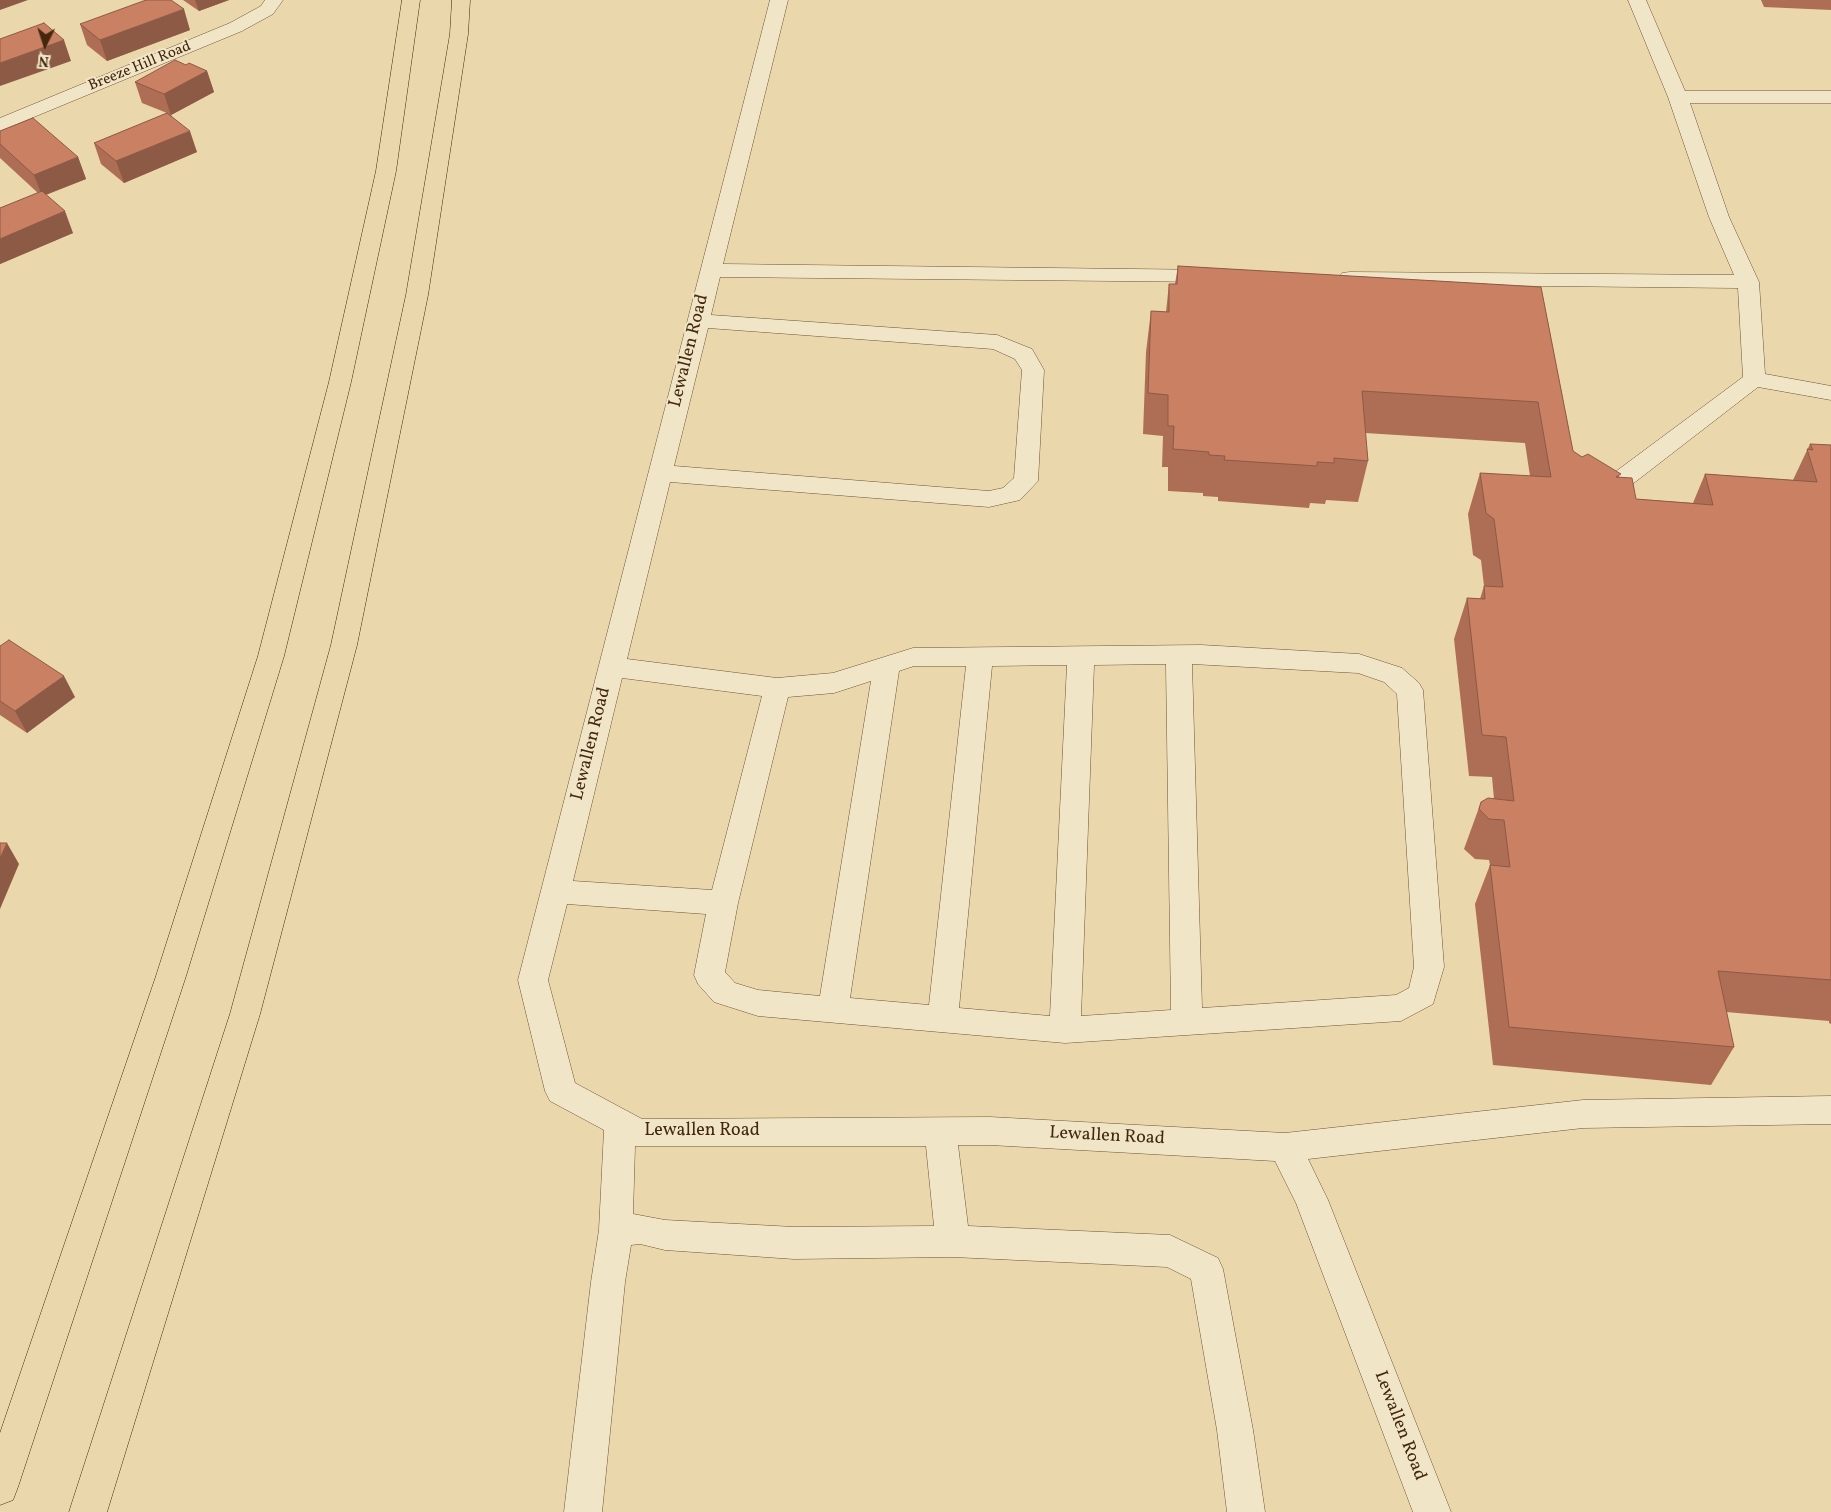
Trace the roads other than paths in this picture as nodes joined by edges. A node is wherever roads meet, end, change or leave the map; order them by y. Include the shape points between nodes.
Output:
1 (274, 0) edge
2 (412, 0) edge
3 (461, 0) edge
4 (779, 0) edge
5 (1637, 0) edge
6 (1678, 97) junction
7 (1831, 97) edge
8 (0, 125) edge
9 (711, 270) junction
10 (1230, 276) edge
11 (1330, 277) edge
12 (1748, 282) junction
13 (698, 322) junction
14 (1754, 379) junction
15 (1831, 393) edge
16 (660, 473) junction
17 (1608, 490) edge
18 (1179, 654) junction
19 (980, 656) junction
20 (1080, 656) junction
21 (887, 666) junction
22 (611, 667) junction
23 (777, 688) junction
24 (555, 891) junction
25 (723, 903) junction
26 (833, 1009) junction
27 (943, 1020) junction
28 (1187, 1022) junction
29 (1065, 1030) junction
30 (1831, 1110) edge
31 (620, 1123) junction
32 (940, 1131) junction
33 (1285, 1147) junction
34 (616, 1230) junction
35 (953, 1241) junction
36 (0, 1487) edge
37 (88, 1512) edge
38 (583, 1512) edge
39 (1246, 1512) edge
40 (1432, 1512) edge

1 - 8 street, Breeze Hill Road via 267,10 236,28
2 - 36 highway via 386,171 340,382 270,656 171,976
3 - 37 highway via 459,34 417,295 344,645 245,1014
4 - 9 street, Lewallen Road
5 - 6 street
6 - 7 street
6 - 12 street via 1719,217
9 - 10 street
9 - 13 street, Lewallen Road
11 - 12 street
12 - 14 street
13 - 16 street, Lewallen Road
13 - 16 street via 997,342 1024,354 1033,370 1026,481 1011,494 989,499
14 - 15 street
14 - 17 street
16 - 22 street, Lewallen Road
18 - 20 street
18 - 28 street
18 - 28 street via 1359,664 1394,675 1410,690 1429,967 1422,995 1401,1008
19 - 20 street
19 - 21 street via 913,657
19 - 27 street
20 - 29 street
21 - 23 street via 834,683
21 - 26 street
22 - 23 street
22 - 24 street, Lewallen Road
23 - 25 street
24 - 25 street
24 - 31 street, Lewallen Road via 533,980 561,1091
25 - 26 street via 709,975 725,993 758,1003
26 - 27 street
27 - 29 street
28 - 29 street
30 - 33 street via 1583,1114
31 - 32 street, Lewallen Road via 638,1133
31 - 34 street
32 - 33 street, Lewallen Road
32 - 35 street
33 - 40 street, Lewallen Road via 1311,1200
34 - 35 street via 640,1229 665,1235 794,1243
34 - 38 street
35 - 39 street via 1170,1251 1206,1269

